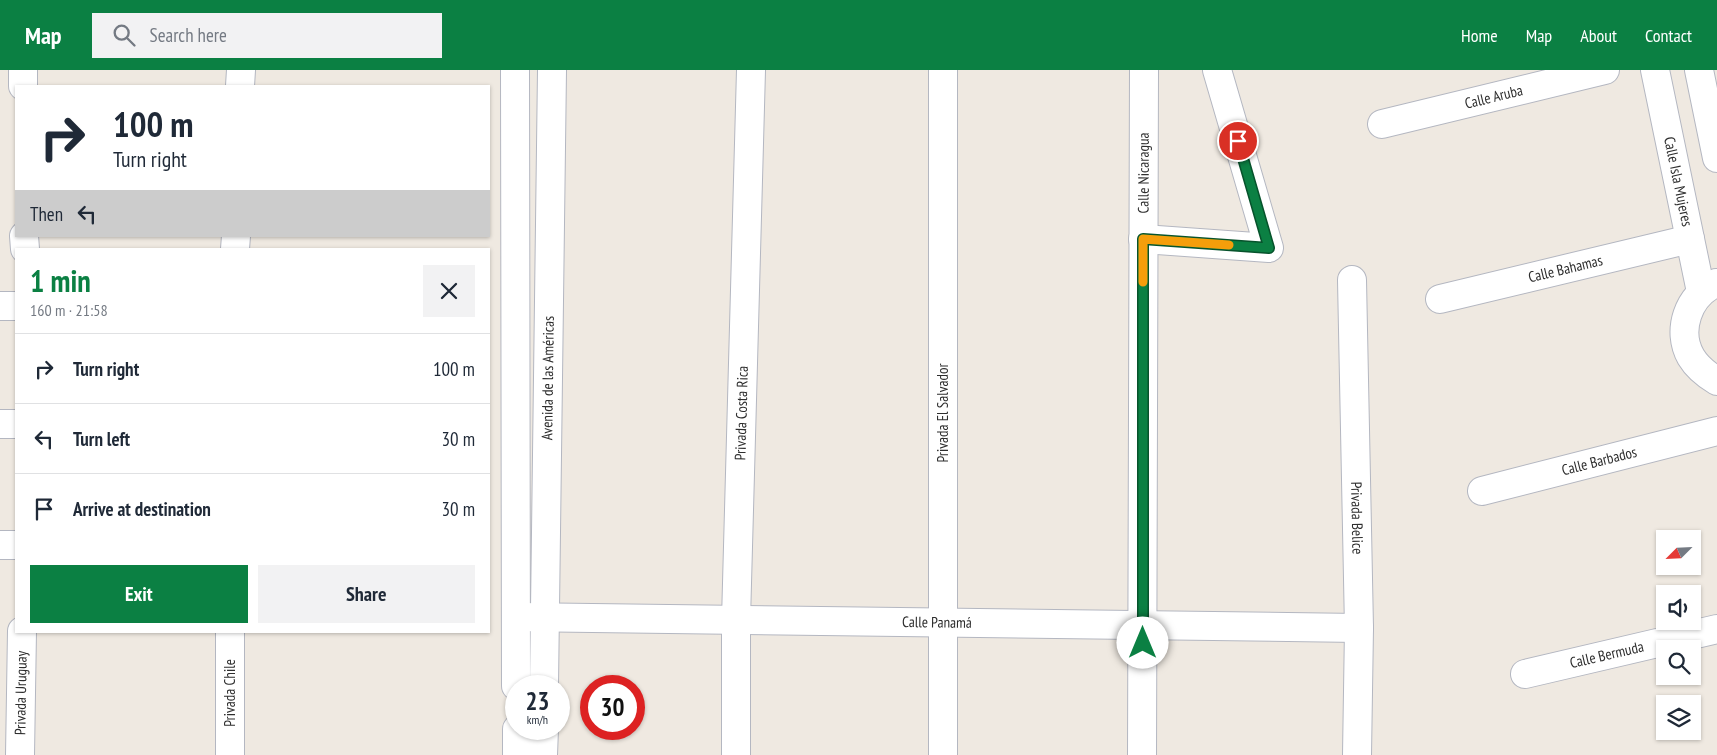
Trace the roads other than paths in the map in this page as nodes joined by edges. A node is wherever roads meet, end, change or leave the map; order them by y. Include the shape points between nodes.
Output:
1 (23, 70) edge
2 (241, 70) edge
3 (514, 70) edge
4 (552, 70) edge
5 (751, 70) edge
6 (943, 70) edge
7 (1144, 70) edge
8 (1217, 70) edge
9 (1604, 70) edge
10 (1655, 70) edge
11 (1699, 70) edge
12 (23, 85) edge
13 (240, 85) edge
14 (1382, 124) dead end
15 (516, 155) junction
16 (551, 157) junction
17 (1717, 158) edge
18 (1143, 239) junction
19 (1690, 239) junction
20 (1352, 280) dead end
21 (1709, 288) edge
22 (1440, 299) dead end
23 (0, 306) edge
24 (15, 306) edge
25 (1717, 382) edge
26 (0, 424) edge
27 (15, 424) edge
28 (1717, 431) edge
29 (1482, 491) dead end
30 (0, 545) edge
31 (15, 545) edge
32 (516, 617) junction
33 (545, 617) junction
34 (736, 620) junction
35 (942, 622) junction
36 (1143, 625) junction
37 (1358, 628) junction
38 (1717, 629) edge
39 (22, 633) edge
40 (230, 633) edge
41 (1525, 674) dead end
42 (516, 675) edge
43 (544, 675) edge
44 (516, 740) edge
45 (544, 740) edge
46 (20, 755) edge
47 (230, 755) edge
48 (517, 755) edge
49 (543, 755) edge
50 (736, 755) edge
51 (943, 755) edge
52 (1142, 755) edge
53 (1357, 755) edge

1 - 12 street
2 - 13 street
3 - 15 street, Avenida de las Américas
4 - 16 street, Avenida de las Américas
5 - 34 street, Privada Costa Rica
6 - 35 street, Privada El Salvador
7 - 18 street, Calle Nicaragua
8 - 18 street via 1269,248
9 - 14 street, Calle Aruba
10 - 19 street, Calle Isla Mujeres
11 - 17 street
15 - 16 street
15 - 32 street, Avenida de las Américas
16 - 33 street, Avenida de las Américas
18 - 36 street, Calle Nicaragua
19 - 21 street, Calle Isla Mujeres
19 - 22 street, Calle Bahamas
20 - 37 street, Privada Belice
21 - 25 street via 1691,306 1685,323 1685,340 1691,357
23 - 24 street
26 - 27 street
28 - 29 street, Calle Barbados
30 - 31 street
32 - 33 street, Calle Panamá
32 - 42 street, Avenida de las Américas
33 - 34 street, Calle Panamá
33 - 43 street, Avenida de las Américas
34 - 35 street, Calle Panamá
34 - 50 street, Privada Costa Rica
35 - 36 street, Calle Panamá
35 - 51 street, Privada El Salvador
36 - 37 street, Calle Panamá
36 - 52 street, Calle Nicaragua
37 - 53 street, Privada Belice
38 - 41 street, Calle Bermuda
39 - 46 street, Privada Uruguay
40 - 47 street, Privada Chile
44 - 48 street
45 - 49 street

